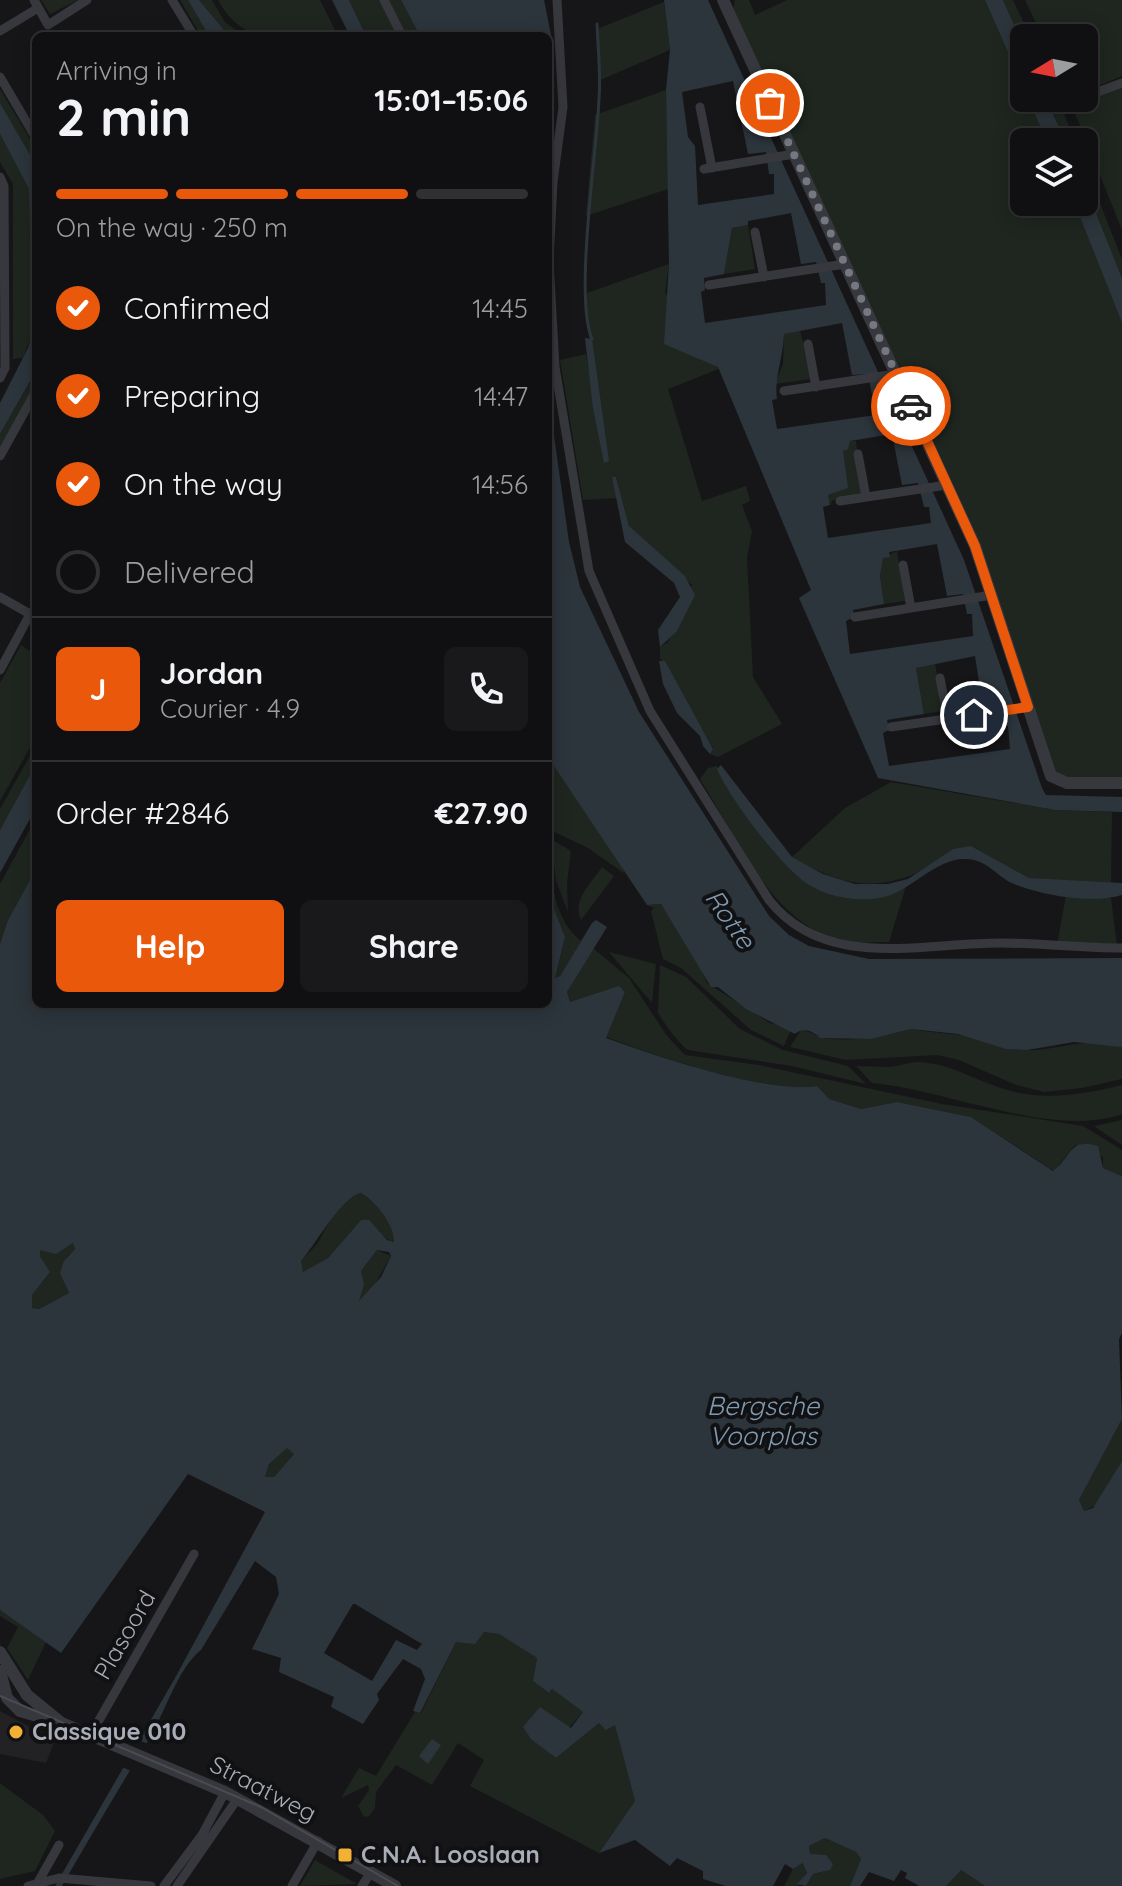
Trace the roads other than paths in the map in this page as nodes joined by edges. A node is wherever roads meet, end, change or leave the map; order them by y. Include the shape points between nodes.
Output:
1 (87, 0) edge
2 (172, 0) edge
3 (384, 0) edge
4 (557, 0) edge
5 (723, 0) edge
6 (36, 4) edge
7 (0, 31) edge
8 (192, 32) edge
9 (400, 32) edge
10 (0, 77) edge
11 (1122, 83) edge
12 (1098, 92) edge
13 (700, 107) dead end
14 (32, 131) edge
15 (790, 155) junction
16 (0, 177) edge
17 (552, 202) edge
18 (755, 232) dead end
19 (839, 265) junction
20 (764, 277) junction
21 (3, 285) edge
22 (709, 285) dead end
23 (552, 314) edge
24 (808, 344) dead end
25 (890, 375) junction
26 (0, 378) edge
27 (816, 387) junction
28 (784, 391) dead end
29 (32, 398) edge
30 (858, 454) dead end
31 (0, 456) edge
32 (947, 485) junction
33 (866, 497) junction
34 (840, 501) dead end
35 (903, 565) dead end
36 (986, 596) junction
37 (0, 597) edge
38 (911, 608) junction
39 (32, 612) edge
40 (32, 614) edge
41 (855, 617) dead end
42 (0, 670) edge
43 (940, 678) dead end
44 (1022, 708) junction
45 (948, 719) junction
46 (891, 727) dead end
47 (1122, 783) edge
48 (1122, 948) edge
49 (194, 1554) dead end
50 (0, 1652) edge
51 (0, 1671) edge
52 (20, 1683) junction
53 (5, 1700) edge
54 (64, 1724) junction
55 (90, 1736) junction
56 (225, 1792) junction
57 (238, 1798) junction
58 (318, 1841) junction
59 (59, 1845) dead end
60 (371, 1872) junction
61 (32, 1885) edge
62 (151, 1886) edge
63 (164, 1886) edge
64 (177, 1886) edge
65 (292, 1886) edge
66 (362, 1886) edge
67 (395, 1886) edge

1 - 6 street via 48,25
2 - 8 street
3 - 9 street
4 - 17 street via 563,107
5 - 15 street
6 - 7 street
10 - 14 street
11 - 12 street
13 - 15 street via 708,168
15 - 19 street
16 - 21 street
18 - 20 street
19 - 20 street
19 - 25 street
20 - 22 street
21 - 26 street via 5,368
23 - 48 street via 555,367 589,571 650,711 781,916 842,945 867,948 1001,943
24 - 27 street
25 - 27 street
25 - 32 street
27 - 28 street
29 - 31 street
30 - 33 street
32 - 33 street
32 - 36 street via 975,546
33 - 34 street
35 - 38 street
36 - 38 street
36 - 44 street
37 - 39 street
38 - 41 street
40 - 42 street
43 - 45 street
44 - 45 street
44 - 47 street via 1055,780
45 - 46 street
49 - 55 street, Plasoord
50 - 52 street
51 - 53 street
52 - 53 street via 16,1697
52 - 54 street via 31,1699
53 - 54 street via 34,1718
54 - 55 street, Straatweg
55 - 56 street, Straatweg
56 - 57 street, Straatweg
56 - 63 street via 202,1835
57 - 58 street, Straatweg
57 - 64 street
58 - 60 street, Straatweg
58 - 65 street
59 - 61 street
60 - 66 street
60 - 67 street, Straatweg
61 - 62 street via 64,1878

